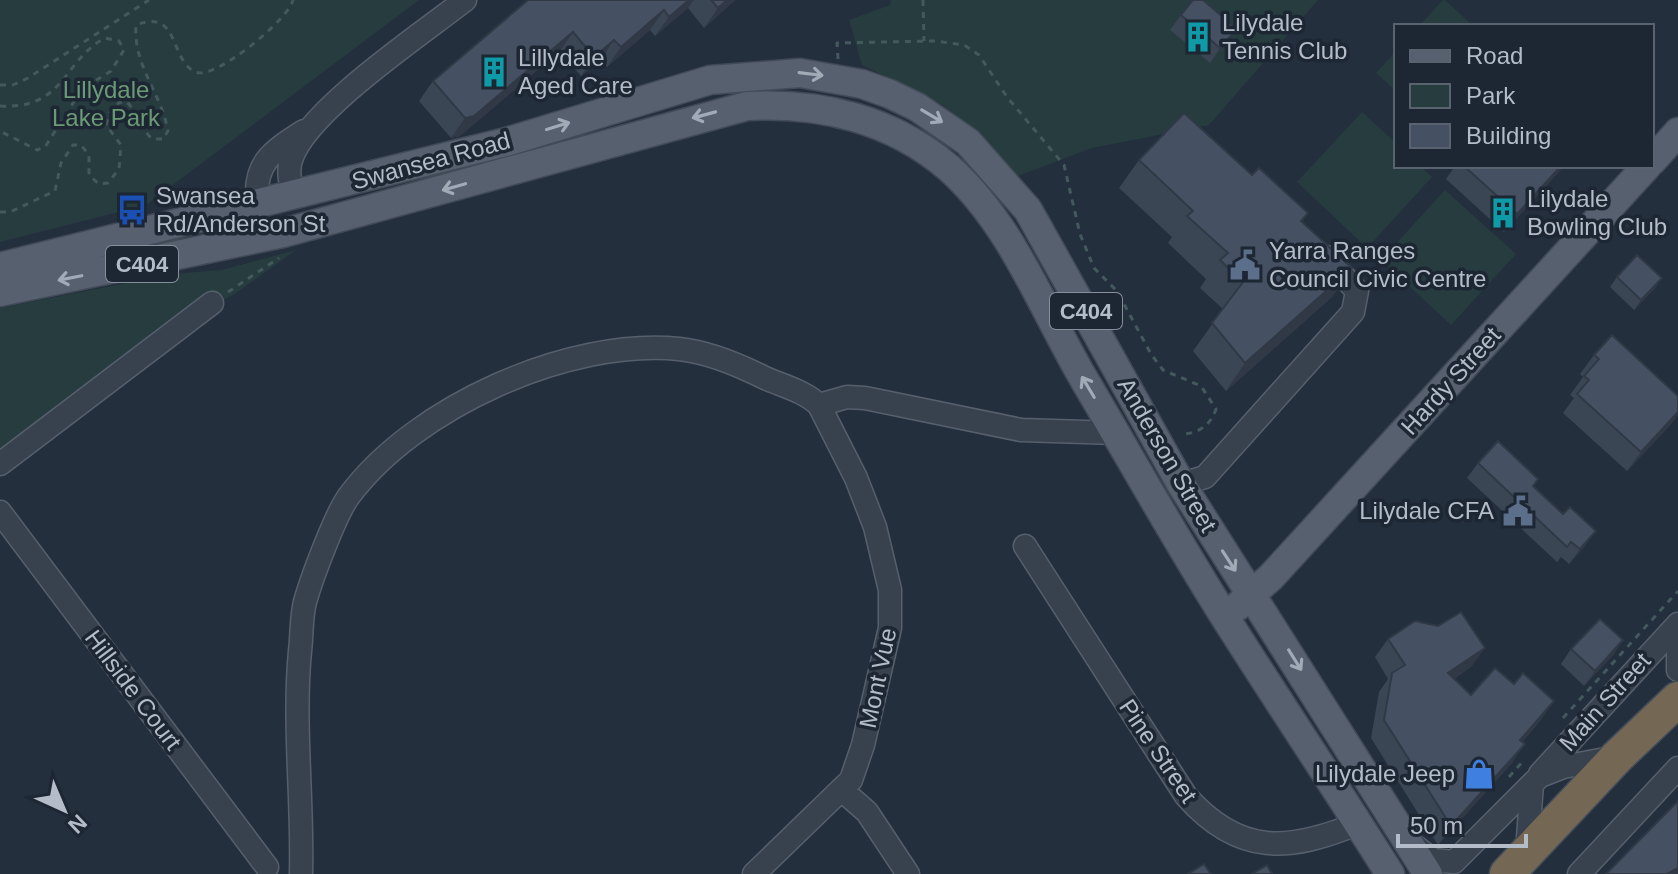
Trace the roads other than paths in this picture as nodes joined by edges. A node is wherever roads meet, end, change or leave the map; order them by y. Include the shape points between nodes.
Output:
1 (465, 0) edge
2 (862, 84) joint
3 (836, 111) joint
4 (318, 121) junction
5 (1678, 132) edge
6 (1654, 159) edge
7 (1645, 168) edge
8 (294, 197) junction
9 (258, 206) junction
10 (204, 218) junction
11 (1311, 243) edge
12 (285, 244) junction
13 (226, 246) junction
14 (0, 267) edge
15 (0, 292) edge
16 (1076, 293) junction
17 (212, 303) road end
18 (819, 405) junction
19 (1117, 433) junction
20 (0, 464) edge
21 (1181, 484) junction
22 (1156, 502) junction
23 (0, 512) edge
24 (1025, 546) dead end
25 (1252, 595) junction
26 (1225, 617) junction
27 (1678, 624) edge
28 (1678, 650) edge
29 (1678, 670) edge
30 (1678, 699) edge
31 (1617, 757) junction
32 (1678, 768) edge
33 (1533, 783) junction
34 (843, 791) junction
35 (1386, 806) junction
36 (1359, 823) junction
37 (1403, 835) junction
38 (1517, 863) edge
39 (267, 867) dead end
40 (301, 874) edge
41 (754, 874) edge
42 (908, 874) edge
43 (1390, 874) edge
44 (1428, 874) edge
45 (1579, 874) edge

1 - 4 street
8 -> 2 main road, Swansea Road / C404 via 506,142 710,80 800,73
2 -> 16 main road, Anderson Street / C404 via 917,107 990,163 1028,210
3 -> 12 main road, Swansea Road / C404 via 778,104 716,112
19 -> 3 main road, Anderson Street / C404 via 1002,232 968,187 893,131
4 - 8 street via 291,158
4 - 9 street via 276,149 257,173
5 - 6 main road
7 - 25 main road, Hardy Street
8 - 9 main road, Swansea Road / C404
8 - 12 main road
9 - 10 main road, Swansea Road / C404
9 - 12 main road
10 - 13 main road via 221,230
10 - 14 main road, Swansea Road / C404
11 - 21 street via 1353,283 1358,299 1346,321 1203,479
12 - 13 main road, Swansea Road / C404
13 -> 15 main road, Swansea Road / C404
16 - 19 main road via 1096,356 1129,417
16 - 21 main road, Anderson Street / C404
17 - 20 street
18 - 19 street via 865,398 1021,430
18 - 34 street, Mont Vue via 867,506 890,590 890,628 880,677 859,759
18 - 40 street via 758,374 685,350 585,353 481,392 393,448 347,498 305,603 295,705 303,810
19 - 22 main road, Anderson Street / C404
21 - 22 main road
21 -> 25 main road, Anderson Street / C404
22 - 26 main road, Anderson Street / C404
23 - 39 street, Hillside Court
24 - 36 street, Pine Street via 1202,815 1230,835 1271,844 1322,836
25 - 26 main road, Hardy Street
25 -> 35 main road, Anderson Street / C404
26 - 36 main road, Anderson Street / C404
27 - 33 street, Main Street
28 - 29 street
30 - 31 highway
31 - 33 street via 1563,767
31 - 38 highway
32 - 45 street
33 - 37 street, Main Street via 1454,862 1433,860
33 - 38 street
34 - 41 street, Mont Vue
34 - 42 street via 867,812
35 - 36 main road
35 - 37 main road, Anderson Street / C404
36 - 43 main road, Anderson Street / C404
37 - 44 main road, Anderson Street / C404

